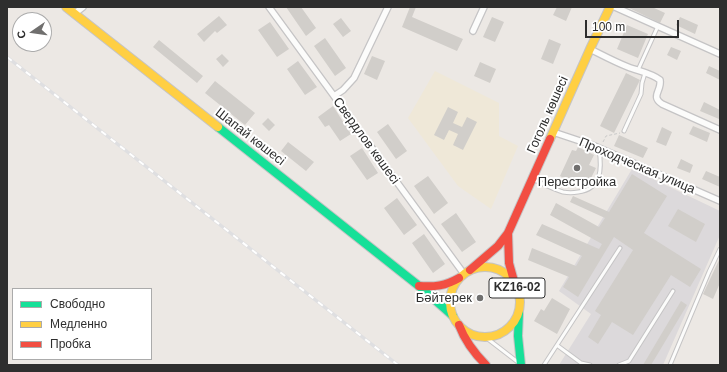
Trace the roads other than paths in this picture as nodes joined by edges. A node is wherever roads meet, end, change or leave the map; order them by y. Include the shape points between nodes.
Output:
1 (66, 7) edge
2 (83, 7) edge
3 (269, 7) edge
4 (388, 7) edge
5 (484, 7) edge
6 (610, 7) edge
7 (615, 7) edge
8 (74, 14) junction
9 (658, 26) junction
10 (473, 31) dead end
11 (590, 49) junction
12 (720, 54) edge
13 (638, 70) junction
14 (645, 73) junction
15 (334, 96) junction
16 (720, 130) edge
17 (553, 132) junction
18 (624, 132) road end
19 (599, 148) junction
20 (532, 179) junction
21 (720, 201) edge
22 (508, 233) junction
23 (620, 248) dead end
24 (720, 249) edge
25 (464, 274) junction
26 (516, 285) junction
27 (419, 286) junction
28 (673, 291) dead end
29 (519, 310) junction
30 (453, 316) junction
31 (458, 324) junction
32 (484, 336) junction
33 (558, 346) junction
34 (486, 365) edge
35 (521, 365) edge
36 (544, 365) edge
37 (590, 365) edge
38 (619, 365) edge
39 (670, 365) edge

1 - 8 main road, Шапай көшесі
2 - 8 street
3 - 15 street, Свердлов көшесі
4 - 15 street via 354,78 344,90
5 - 10 street
6 - 11 main road, Гоголь көшесі
7 - 9 street
8 - 27 main road, Шапай көшесі
9 - 12 street
9 - 13 lane
11 - 13 street
11 - 17 main road, Гоголь көшесі
13 - 14 street
14 - 16 street via 660,80 657,101
14 - 18 lane via 641,94
15 - 25 street, Свердлов көшесі
17 - 19 street, Проходческая улица
17 - 20 main road, Гоголь көшесі
19 - 20 lane via 600,174 594,186 583,191 563,192
19 - 21 street, Проходческая улица
20 - 22 main road, Гоголь көшесі
22 - 25 main road via 498,246
22 - 26 main road via 509,263
23 - 33 lane
24 - 39 lane
25 - 26 main road, KZ16-02 via 482,267 496,268
25 - 27 main road via 436,287
25 - 30 main road via 452,290 450,303
26 - 29 main road, KZ16-02 via 520,297
27 - 30 main road, Шапай көшесі
28 - 38 lane via 629,361
29 - 32 main road, KZ16-02 via 509,327 497,334
29 - 35 main road, KZ16-02
30 - 31 main road
31 - 32 main road via 474,335
31 - 34 main road via 471,350
32 - 35 lane
33 - 36 lane
33 - 37 lane via 580,363

